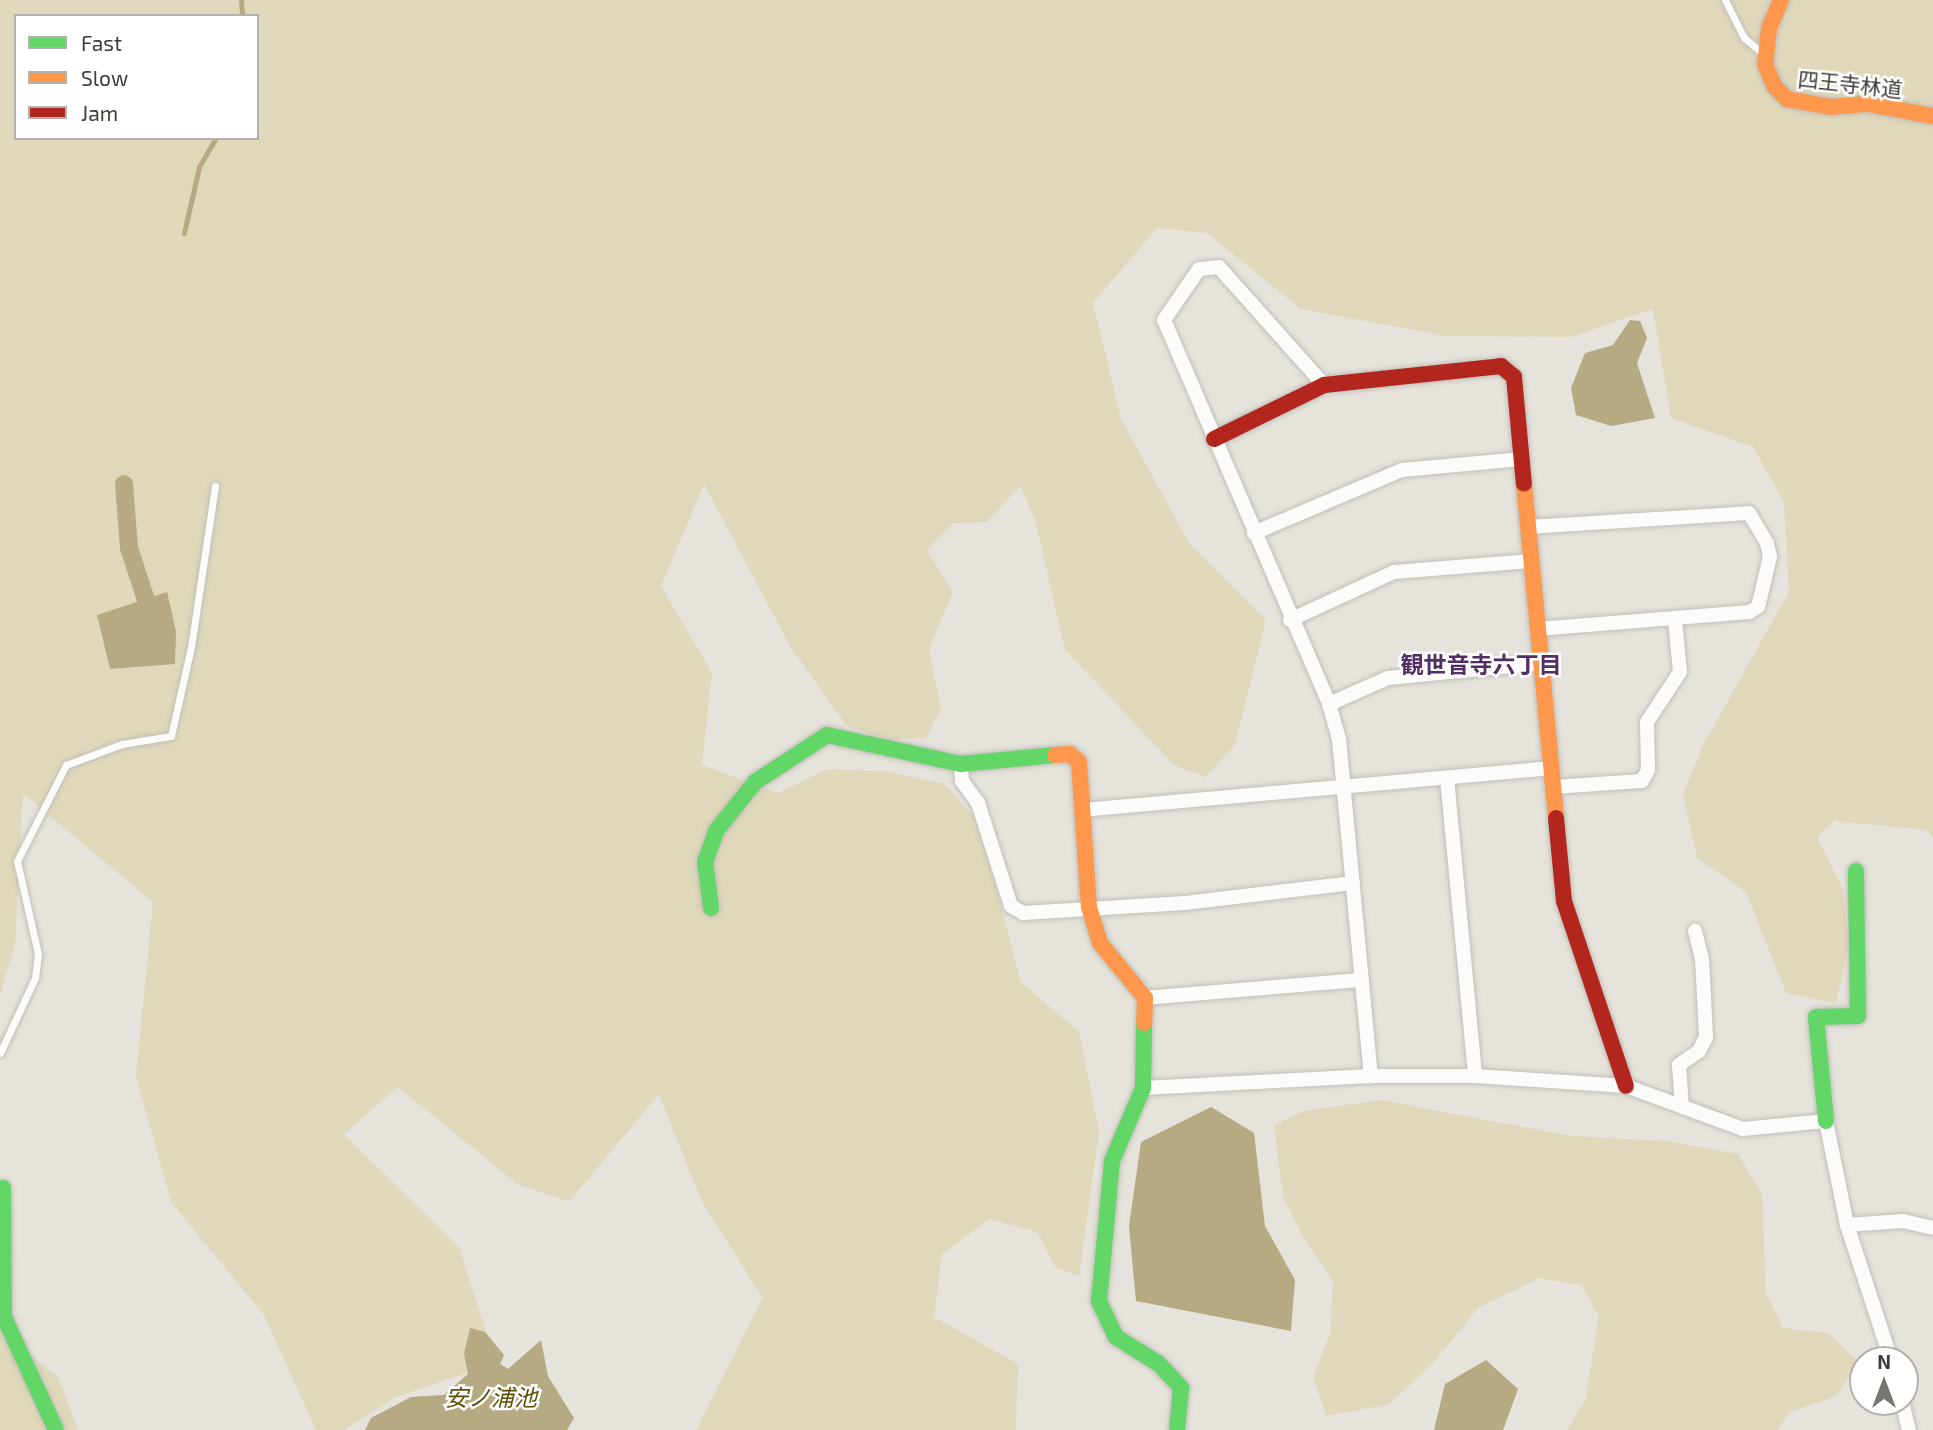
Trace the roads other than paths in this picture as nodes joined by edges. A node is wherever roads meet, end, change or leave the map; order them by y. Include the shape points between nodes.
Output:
1 (1725, 0) edge
2 (1781, 0) edge
3 (1765, 54) junction
4 (1933, 116) edge
5 (1324, 385) junction
6 (1214, 439) junction
7 (1521, 459) junction
8 (215, 486) dead end
9 (1528, 527) junction
10 (1254, 533) junction
11 (1531, 561) junction
12 (1290, 620) junction
13 (1675, 620) junction
14 (1538, 629) junction
15 (1541, 663) junction
16 (1329, 704) junction
17 (961, 764) junction
18 (1551, 768) junction
19 (1447, 778) junction
20 (1553, 787) junction
21 (1346, 789) junction
22 (1082, 810) junction
23 (1856, 871) dead end
24 (1353, 883) junction
25 (1089, 907) junction
26 (711, 908) dead end
27 (1695, 930) dead end
28 (1361, 980) junction
29 (1145, 998) junction
30 (0, 1053) edge
31 (1371, 1076) junction
32 (1475, 1076) junction
33 (1626, 1086) junction
34 (1143, 1088) junction
35 (1682, 1107) junction
36 (1826, 1121) junction
37 (2, 1185) edge
38 (1847, 1225) junction
39 (1933, 1228) edge
40 (1886, 1346) edge
41 (56, 1430) edge
42 (1177, 1430) edge

1 - 3 lane via 1744,38
2 - 3 street via 1769,28
3 - 4 street, 四王寺林道 via 1768,74 1787,99 1831,107 1868,104
5 - 6 street
5 - 6 street via 1219,267 1206,265 1164,320
5 - 7 street via 1501,366 1514,377
6 - 10 street
7 - 9 street
7 - 10 street via 1402,470
8 - 30 lane via 191,647 171,736 122,744 66,765 17,861 38,954 35,978
9 - 11 street
9 - 13 street via 1749,513 1770,557 1758,607
10 - 12 street
11 - 12 street via 1394,572
11 - 14 street
12 - 16 street
13 - 14 street
13 - 20 street via 1679,672 1647,722 1648,770 1642,780
14 - 15 street
15 - 16 street via 1388,678
15 - 18 street
16 - 21 street
17 - 22 street via 1070,754 1079,762
17 - 25 street via 962,781 978,803 1011,906 1023,913
17 - 26 street via 827,735 755,782 716,831 705,862
18 - 19 street
18 - 20 street
19 - 21 street
19 - 32 street
20 - 33 street via 1564,901
21 - 22 street
21 - 24 street
22 - 25 street
23 - 36 street via 1858,1016 1816,1017
24 - 25 street via 1185,902
24 - 28 street
25 - 29 street via 1100,943
27 - 35 street via 1702,959 1706,1037 1699,1051 1679,1065
28 - 29 street
28 - 31 street
29 - 34 street
31 - 32 street
31 - 34 street
32 - 33 street
33 - 35 street
34 - 42 street via 1113,1153 1100,1301 1116,1337 1166,1369 1181,1388
35 - 36 street via 1743,1129
36 - 38 street
37 - 41 street via 4,1317
38 - 39 street via 1903,1221
38 - 40 street

